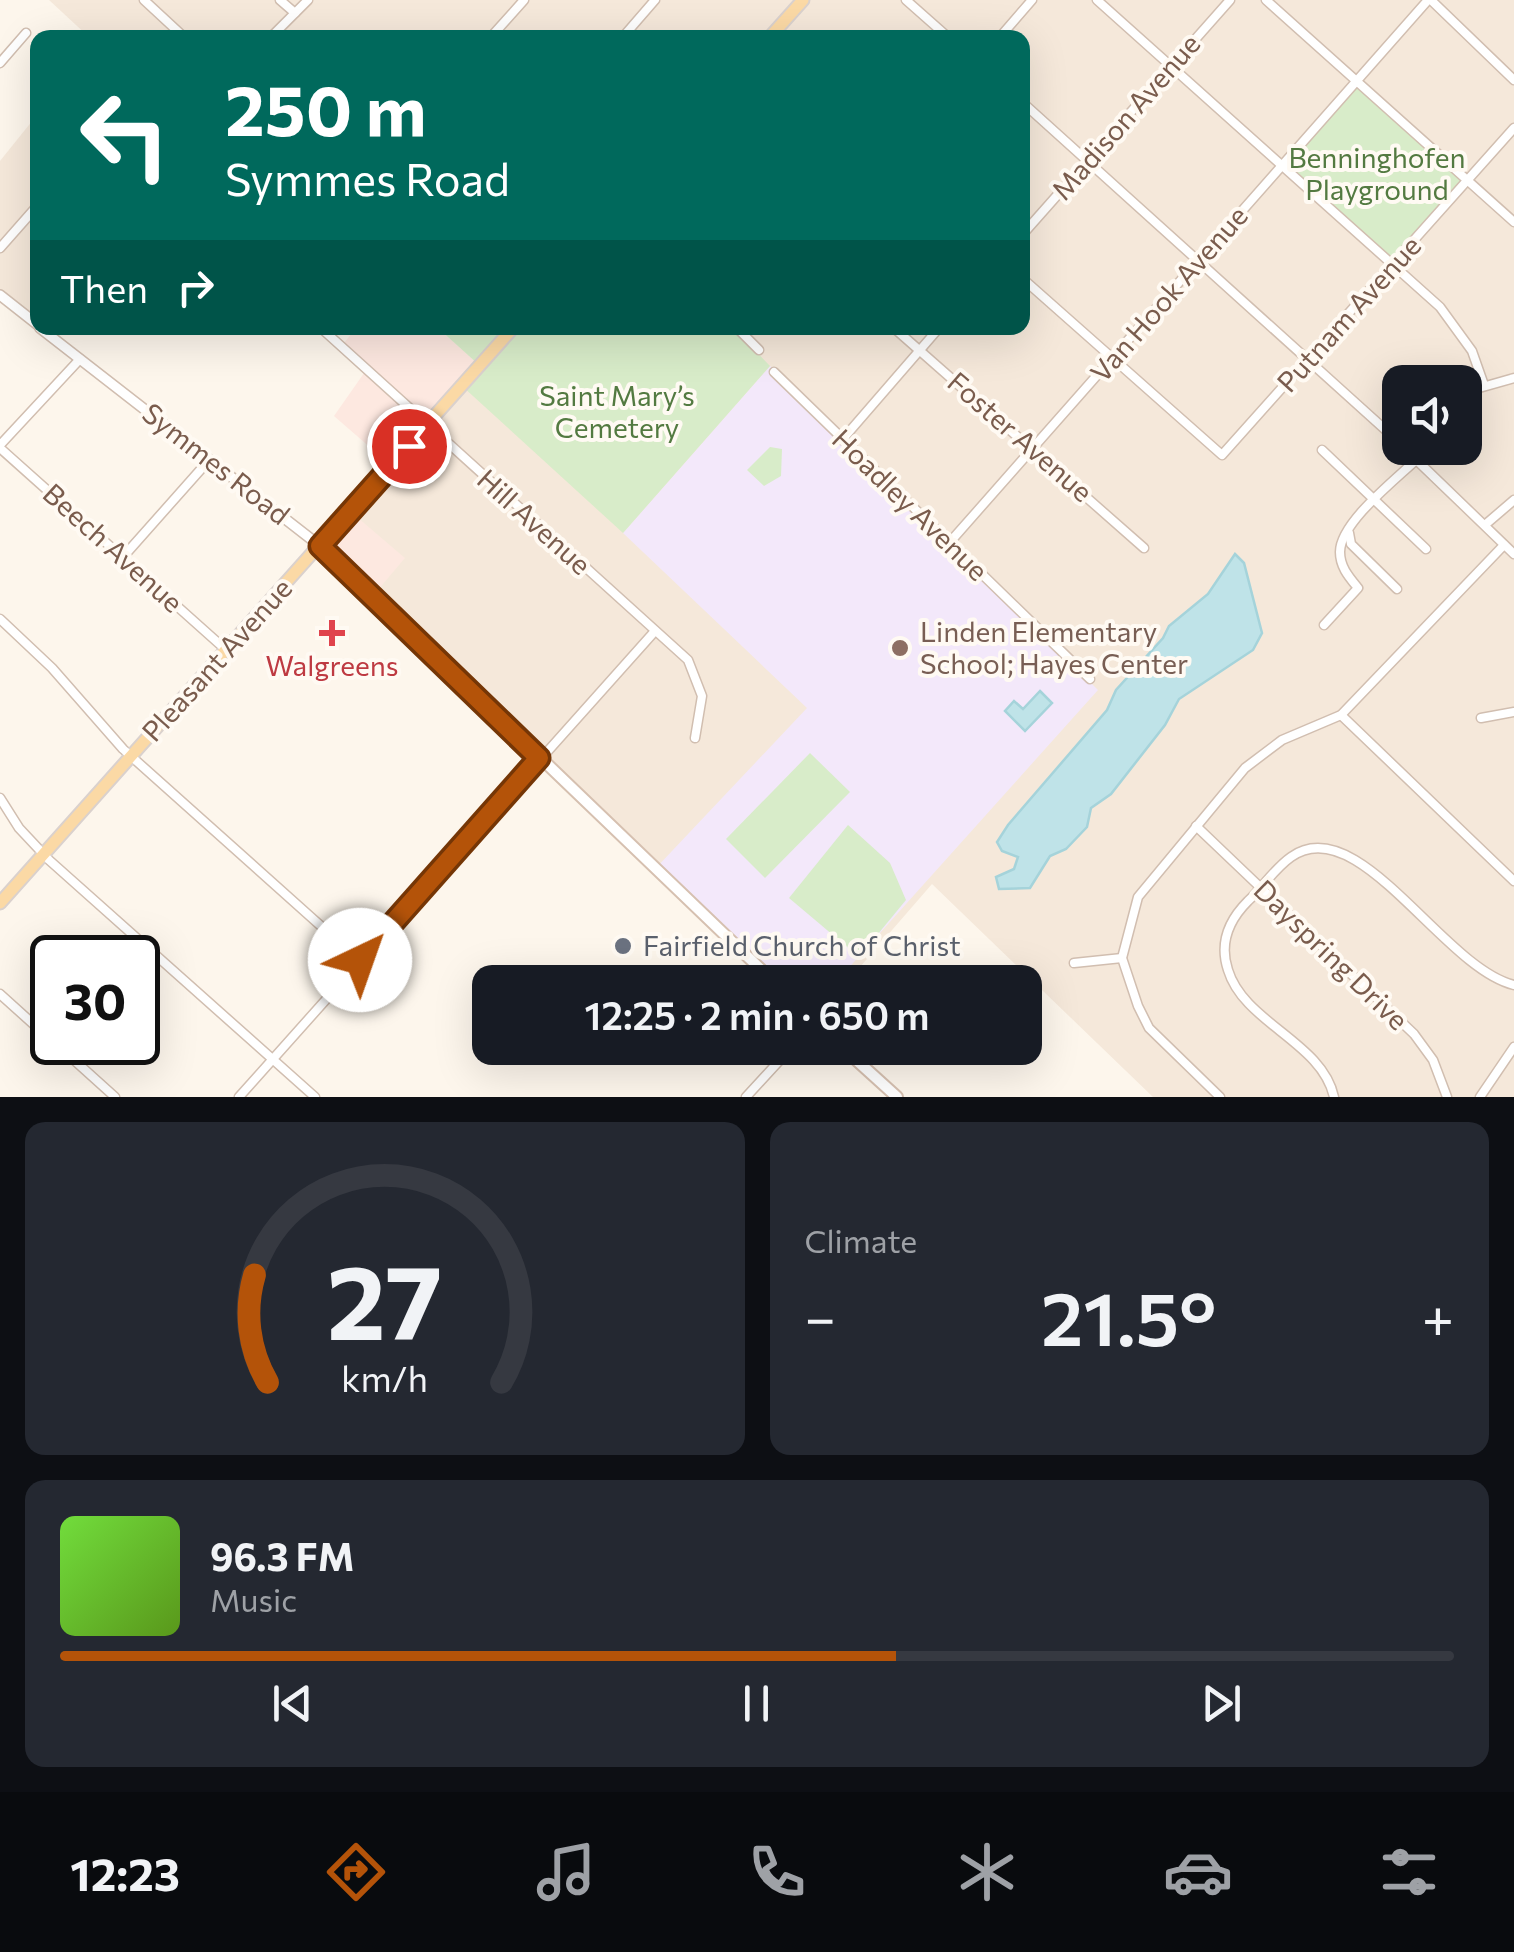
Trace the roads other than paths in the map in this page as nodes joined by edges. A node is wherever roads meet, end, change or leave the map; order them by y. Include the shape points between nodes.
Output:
1 (144, 0) edge
2 (280, 0) edge
3 (308, 0) edge
4 (524, 0) edge
5 (655, 0) edge
6 (803, 0) edge
7 (906, 0) edge
8 (1032, 0) edge
9 (1096, 0) edge
10 (1230, 0) edge
11 (1266, 0) edge
12 (1430, 0) edge
13 (295, 14) junction
14 (174, 30) edge
15 (278, 30) edge
16 (497, 30) edge
17 (629, 30) edge
18 (777, 30) edge
19 (939, 30) edge
20 (1006, 30) edge
21 (26, 33) dead end
22 (0, 62) edge
23 (1171, 66) junction
24 (1514, 80) edge
25 (1356, 81) junction
26 (1030, 109) edge
27 (1514, 128) edge
28 (1088, 161) junction
29 (1282, 164) junction
30 (1470, 180) junction
31 (30, 214) edge
32 (1514, 222) edge
33 (1030, 226) edge
34 (0, 248) edge
35 (1198, 260) junction
36 (1394, 264) junction
37 (1030, 285) edge
38 (0, 295) edge
39 (30, 319) edge
40 (50, 335) edge
41 (329, 335) edge
42 (507, 335) edge
43 (745, 335) edge
44 (902, 335) edge
45 (933, 335) edge
46 (759, 350) dead end
47 (919, 350) junction
48 (1309, 358) junction
49 (80, 359) junction
50 (1112, 359) junction
51 (774, 372) dead end
52 (1514, 378) edge
53 (1484, 385) joint
54 (1382, 424) edge
55 (428, 426) junction
56 (842, 440) junction
57 (0, 446) edge
58 (1033, 447) junction
59 (1322, 450) dead end
60 (210, 459) junction
61 (1411, 465) edge
62 (1421, 465) edge
63 (1376, 499) junction
64 (1514, 500) edge
65 (1486, 524) junction
66 (1348, 527) junction
67 (950, 542) junction
68 (1504, 545) junction
69 (320, 546) junction
70 (1144, 548) dead end
71 (1426, 550) dead end
72 (1514, 554) edge
73 (123, 557) junction
74 (1397, 589) dead end
75 (0, 619) edge
76 (1324, 624) dead end
77 (656, 631) junction
78 (226, 649) junction
79 (1090, 680) dead end
80 (1514, 712) edge
81 (1341, 715) junction
82 (1481, 718) dead end
83 (695, 738) dead end
84 (131, 755) junction
85 (539, 758) junction
86 (0, 798) edge
87 (1196, 826) junction
88 (43, 854) junction
89 (1514, 881) edge
90 (1262, 888) junction
91 (0, 902) edge
92 (1122, 958) junction
93 (360, 960) junction
94 (1074, 962) dead end
95 (756, 965) edge
96 (1514, 985) edge
97 (0, 994) edge
98 (30, 1021) edge
99 (1514, 1047) edge
100 (272, 1059) junction
101 (79, 1065) edge
102 (775, 1065) edge
103 (862, 1065) edge
104 (115, 1097) edge
105 (239, 1097) edge
106 (315, 1097) edge
107 (746, 1097) edge
108 (897, 1097) edge
109 (1220, 1097) edge
110 (1334, 1097) edge
111 (1447, 1097) edge
112 (1480, 1097) edge

1 - 14 street
2 - 13 street
3 - 13 street
4 - 16 street
5 - 17 street
6 - 18 main road
7 - 19 street
8 - 20 street
9 - 23 street
10 - 23 street, Madison Avenue
11 - 25 street
12 - 24 street
12 - 25 street, Van Hook Avenue
13 - 15 street
21 - 22 street
23 - 28 street, Madison Avenue
23 - 29 street
25 - 29 street, Van Hook Avenue
25 - 30 street
26 - 28 street
27 - 30 street, Putnam Avenue
28 - 33 street, Madison Avenue
28 - 35 street
29 - 35 street, Van Hook Avenue
29 - 36 street
30 - 32 street
30 - 36 street, Putnam Avenue
31 - 34 street
35 - 48 street
35 - 50 street, Van Hook Avenue
36 - 48 street, Putnam Avenue
36 - 53 street via 1458,326
37 - 50 street
38 - 39 street, Symmes Road
40 - 49 street, Symmes Road
41 - 55 street, Hill Avenue
42 - 55 main road, Pleasant Avenue
43 - 46 street
44 - 47 street, Foster Avenue
45 - 47 street
47 - 56 street
47 - 58 street, Foster Avenue
48 - 50 street, Putnam Avenue via 1222,455
48 - 54 street
49 - 57 street
49 - 60 street, Symmes Road
50 - 58 street, Van Hook Avenue
51 - 56 street, Hoadley Avenue
52 - 53 street
55 - 69 main road, Pleasant Avenue
55 - 77 street, Hill Avenue
56 - 67 street, Hoadley Avenue
57 - 73 street, Beech Avenue
58 - 67 street, Van Hook Avenue
58 - 70 street, Foster Avenue
59 - 63 street
60 - 69 street, Symmes Road
60 - 73 street
61 - 63 street
62 - 65 street
63 - 66 street
63 - 71 street
64 - 65 street
65 - 68 street
66 - 74 street via 1350,544
66 - 76 street via 1339,548 1342,566 1358,588
67 - 79 street, Hoadley Avenue
68 - 72 street
68 - 81 street
69 - 78 main road, Pleasant Avenue
69 - 85 main road, Symmes Road
73 - 78 street, Beech Avenue
75 - 84 street
77 - 83 street, Hill Avenue via 688,660 700,684
77 - 85 street
78 - 84 main road, Pleasant Avenue
80 - 82 street
81 - 87 street via 1264,751
81 - 89 street
84 - 88 main road, Pleasant Avenue
84 - 93 street
85 - 93 street
85 - 95 main road, Symmes Road
86 - 88 street
87 - 90 street, Dayspring Drive
87 - 92 street via 1138,898
88 - 91 main road, Pleasant Avenue
88 - 100 street
90 - 96 street via 1289,858 1336,848 1362,862 1469,964
90 - 110 street via 1226,932 1228,974 1313,1062
90 - 111 street, Dayspring Drive via 1414,1034
92 - 94 street
92 - 109 street via 1149,1028
93 - 100 street
97 - 98 street
99 - 112 street
100 - 105 street
100 - 106 street
101 - 104 street
102 - 107 street
103 - 108 main road

